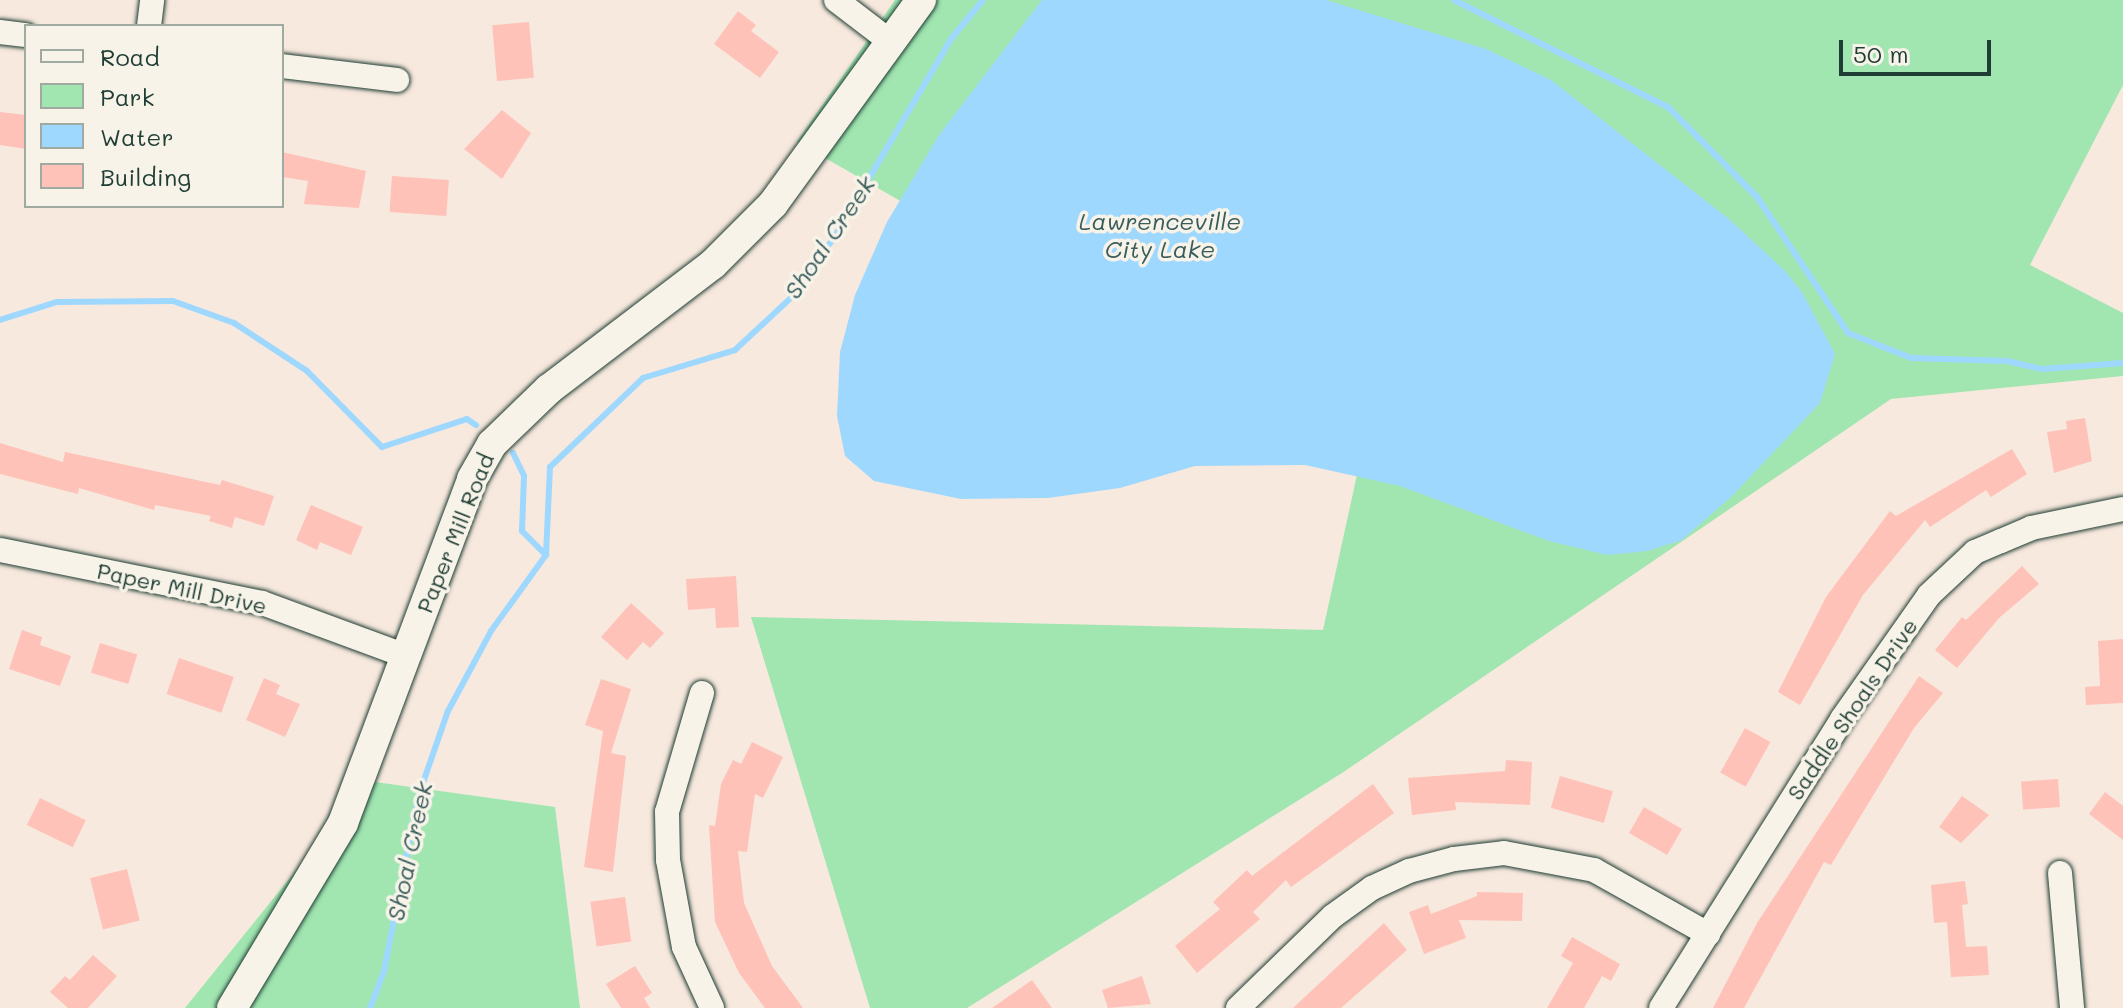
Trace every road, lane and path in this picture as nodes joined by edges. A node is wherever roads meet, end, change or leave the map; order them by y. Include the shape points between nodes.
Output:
1 (152, 0) edge
2 (836, 0) edge
3 (921, 0) edge
4 (149, 24) edge
5 (0, 32) edge
6 (24, 35) edge
7 (891, 42) junction
8 (284, 66) edge
9 (397, 80) dead end
10 (2123, 509) edge
11 (0, 550) edge
12 (406, 656) junction
13 (702, 693) dead end
14 (2060, 873) dead end
15 (1708, 934) junction
16 (232, 1008) edge
17 (712, 1008) edge
18 (1238, 1008) edge
19 (1661, 1008) edge
20 (2072, 1008) edge

1 - 4 street
2 - 7 street
3 - 7 street, Paper Mill Road
5 - 6 street
7 - 12 street, Paper Mill Road via 773,204 723,254 549,389 492,444 472,479
8 - 9 street
10 - 15 street, Saddle Shoals Drive via 2044,524 1975,552 1929,595 1858,693
11 - 12 street, Paper Mill Drive via 262,603
12 - 16 street, Paper Mill Road via 343,823
13 - 17 street via 667,812 668,860 684,947
14 - 20 street
15 - 18 street via 1594,870 1504,853 1454,859 1372,888 1333,916
15 - 19 street, Saddle Shoals Drive

